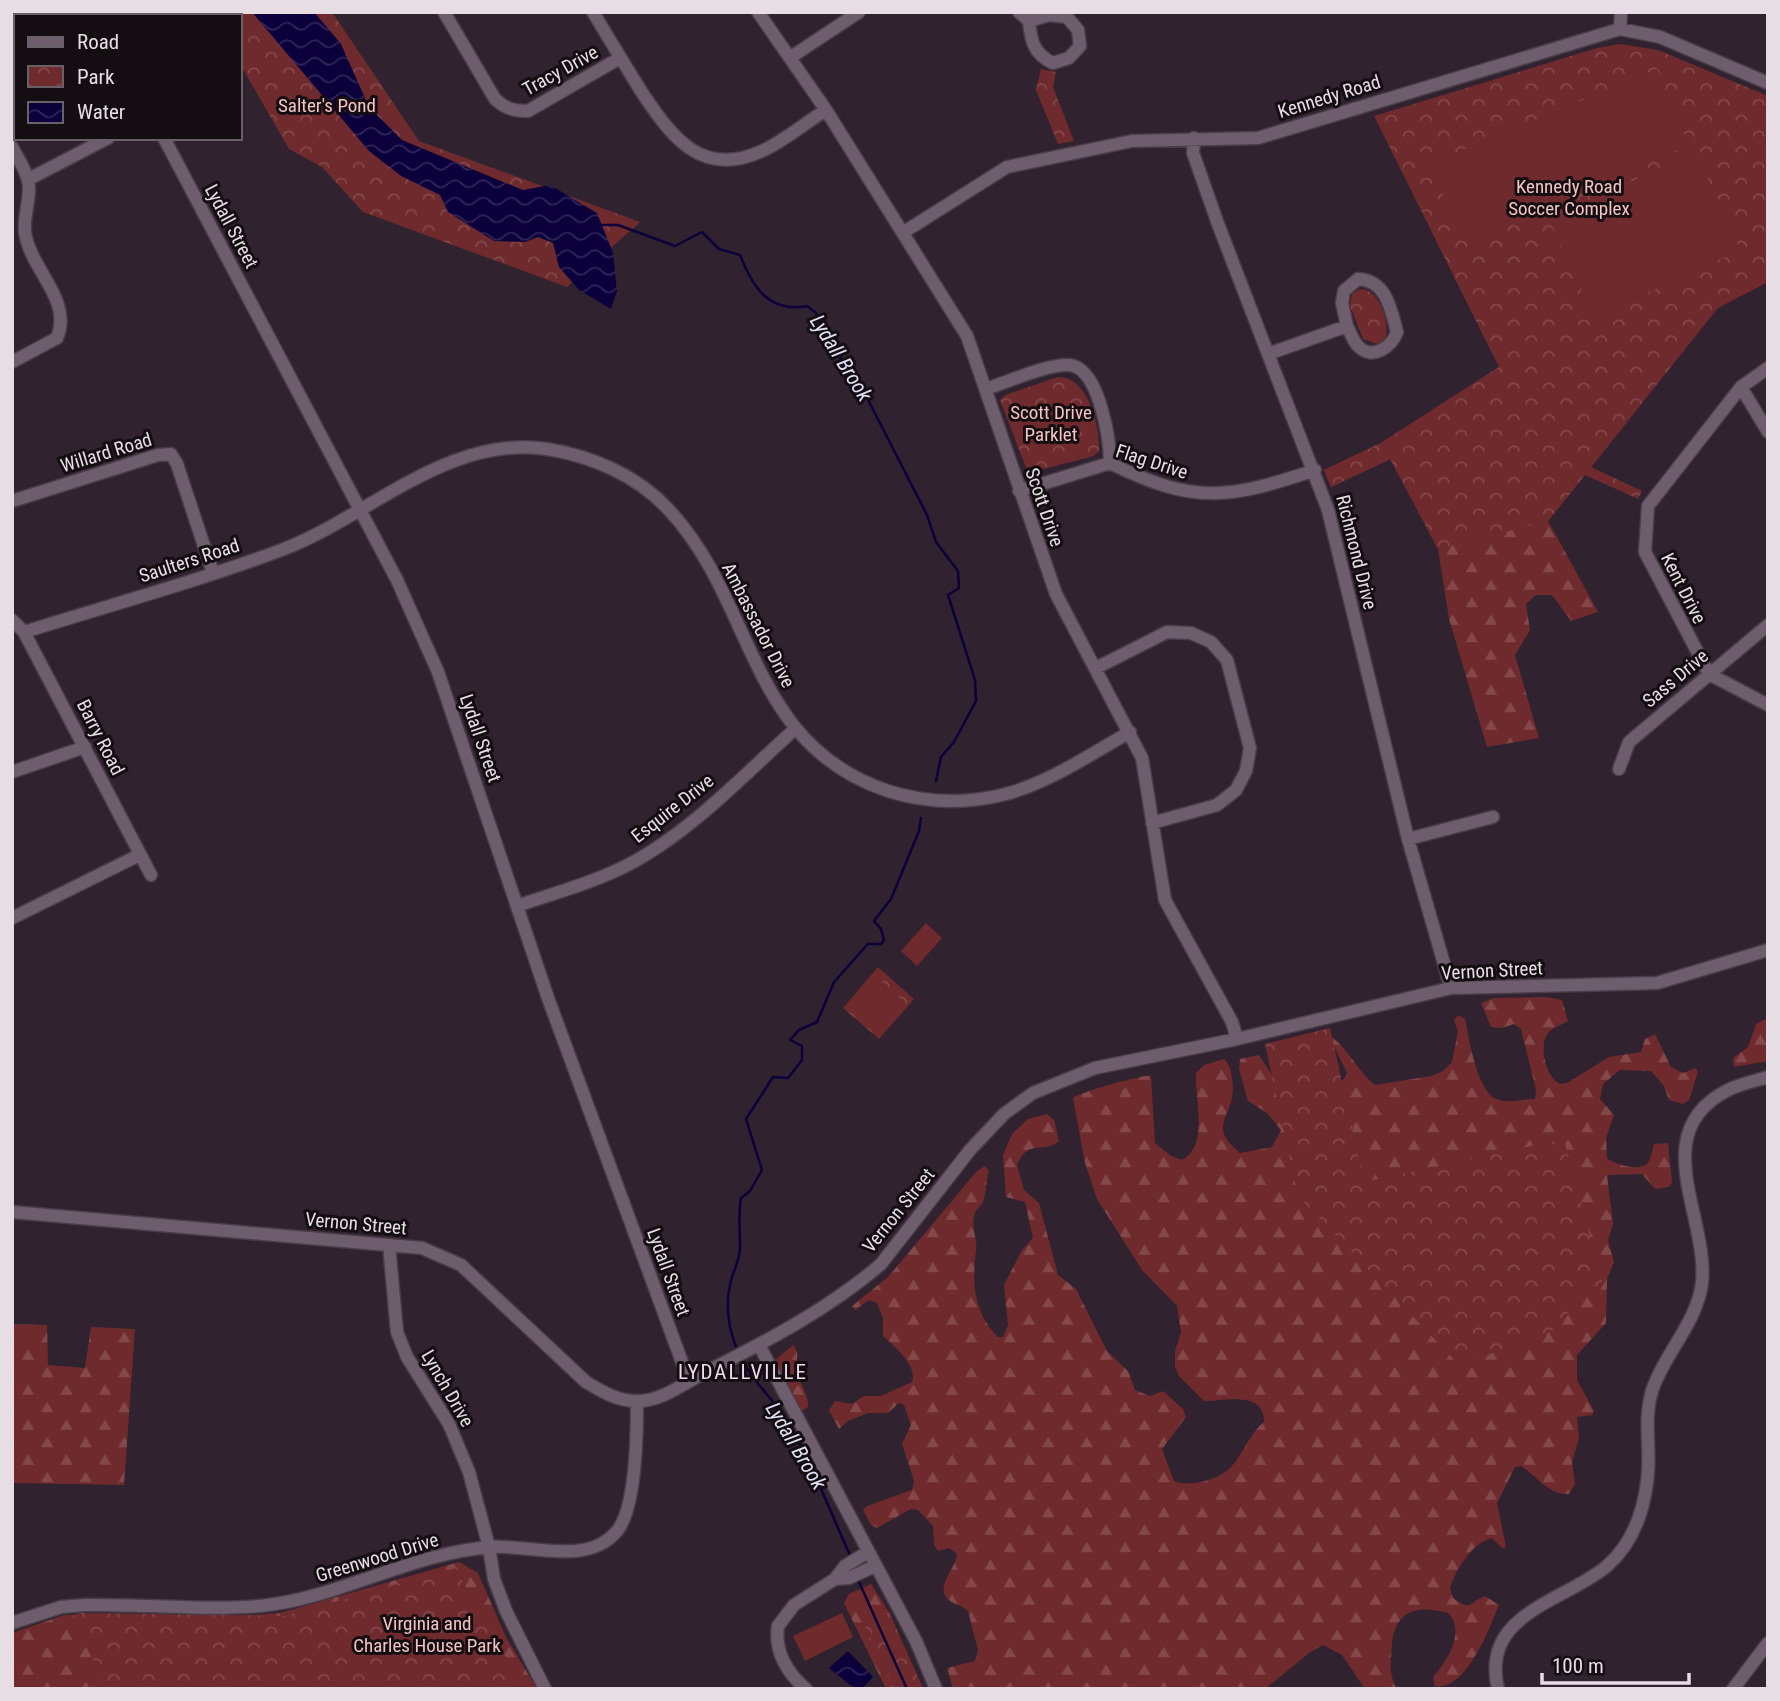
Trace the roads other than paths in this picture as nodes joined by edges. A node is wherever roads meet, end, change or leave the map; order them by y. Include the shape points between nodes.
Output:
1 (444, 12) edge
2 (593, 12) edge
3 (758, 12) edge
4 (859, 12) edge
5 (1621, 12) edge
6 (1024, 16) edge
7 (1620, 29) junction
8 (791, 57) junction
9 (620, 58) junction
10 (1768, 83) edge
11 (826, 110) junction
12 (1194, 138) junction
13 (104, 140) edge
14 (165, 140) edge
15 (12, 147) edge
16 (29, 179) junction
17 (904, 232) junction
18 (1347, 326) junction
19 (1268, 354) junction
20 (12, 362) edge
21 (1768, 368) edge
22 (1741, 387) junction
23 (986, 389) junction
24 (1768, 432) edge
25 (1110, 463) junction
26 (1315, 470) junction
27 (1019, 491) junction
28 (12, 501) edge
29 (360, 509) junction
30 (213, 573) junction
31 (12, 620) edge
32 (1768, 625) edge
33 (24, 632) junction
34 (1096, 668) junction
35 (1709, 674) junction
36 (1768, 705) edge
37 (795, 729) junction
38 (1130, 732) junction
39 (85, 747) junction
40 (1619, 769) dead end
41 (12, 772) edge
42 (1493, 817) dead end
43 (1152, 823) junction
44 (1408, 839) junction
45 (139, 855) junction
46 (151, 875) dead end
47 (517, 906) junction
48 (12, 918) edge
49 (1768, 950) edge
50 (1451, 988) junction
51 (1237, 1039) junction
52 (1768, 1077) edge
53 (12, 1212) edge
54 (388, 1245) junction
55 (759, 1345) junction
56 (689, 1381) junction
57 (637, 1402) junction
58 (489, 1547) junction
59 (868, 1552) junction
60 (875, 1566) junction
61 (849, 1571) junction
62 (12, 1623) edge
63 (1768, 1643) edge
64 (545, 1689) edge
65 (806, 1689) edge
66 (936, 1689) edge
67 (1498, 1689) edge
68 (1733, 1689) edge

1 - 9 street, Tracy Drive via 495,99 514,111 528,111
2 - 9 street
3 - 8 street, Scott Drive
4 - 8 street
5 - 7 street
6 - 6 street via 1040,57 1054,63 1069,58 1080,46 1078,30 1067,17
7 - 10 street, Kennedy Road via 1661,37
7 - 12 street, Kennedy Road via 1258,138
8 - 11 street, Scott Drive
9 - 11 street via 669,133 690,150 717,159 762,151
11 - 17 street, Scott Drive
12 - 17 street, Kennedy Road via 1132,141 1007,167
12 - 19 street, Richmond Drive via 1197,165
13 - 16 street
14 - 29 street, Lydall Street
15 - 16 street
16 - 20 street via 25,230 61,309 62,325 57,338
17 - 23 street, Scott Drive via 956,315
18 - 18 street via 1366,351 1382,351 1394,342 1392,313 1374,281 1358,279 1344,291
18 - 19 street
19 - 26 street, Richmond Drive
21 - 22 street, Kent Drive
22 - 24 street
22 - 35 street, Kent Drive via 1648,506 1645,552
23 - 25 street via 1055,367 1074,366 1088,376 1110,433
23 - 27 street, Scott Drive
25 - 26 street, Flag Drive via 1188,494 1226,495 1258,489
25 - 27 street, Flag Drive
26 - 44 street, Richmond Drive
27 - 34 street, Scott Drive via 1056,594
28 - 30 street, Willard Road via 171,454
29 - 30 street, Saulters Road via 287,548
29 - 37 street, Ambassador Drive via 435,470 501,450 549,449 621,472 650,492 686,530 771,694
29 - 47 street, Lydall Street via 438,672
30 - 33 street, Saulters Road
31 - 33 street, Barry Road
32 - 35 street, Sass Drive
33 - 39 street, Barry Road
34 - 38 street, Scott Drive
34 - 43 street via 1167,632 1191,633 1211,642 1227,660 1250,748 1246,771 1236,790 1217,805
35 - 36 street
35 - 40 street, Sass Drive via 1629,742
37 - 38 street, Ambassador Drive via 832,762 870,785 906,797 943,801 1008,794
37 - 47 street, Esquire Drive via 647,855
38 - 43 street, Scott Drive via 1142,758
39 - 41 street
39 - 45 street, Barry Road
42 - 44 street
43 - 51 street, Scott Drive via 1165,900
44 - 50 street, Richmond Drive
45 - 46 street, Barry Road
45 - 48 street
47 - 56 street, Lydall Street
49 - 50 street, Vernon Street via 1657,983
50 - 51 street, Vernon Street
51 - 55 street, Vernon Street via 1095,1069 1033,1093 987,1130 881,1264
52 - 67 street via 1728,1090 1707,1104 1691,1125 1683,1155 1702,1256 1702,1284 1646,1412 1648,1478 1642,1513 1629,1541 1608,1564 1582,1584 1518,1618 1499,1647
53 - 54 street, Vernon Street
54 - 57 street, Vernon Street via 422,1248 461,1265 586,1382 606,1394
54 - 58 street, Lynch Drive via 397,1332 449,1424 469,1472
55 - 56 street, Vernon Street
55 - 59 street
56 - 57 street, Vernon Street via 667,1394
57 - 58 street, Greenwood Drive via 629,1501 617,1531 590,1550
58 - 62 street, Greenwood Drive via 442,1556 287,1603 241,1607 85,1605 61,1607
58 - 64 street, Lynch Drive via 506,1611
59 - 60 street
59 - 61 street
60 - 61 street
60 - 66 street via 928,1663
61 - 65 street via 794,1605 778,1626 781,1656
63 - 68 street

